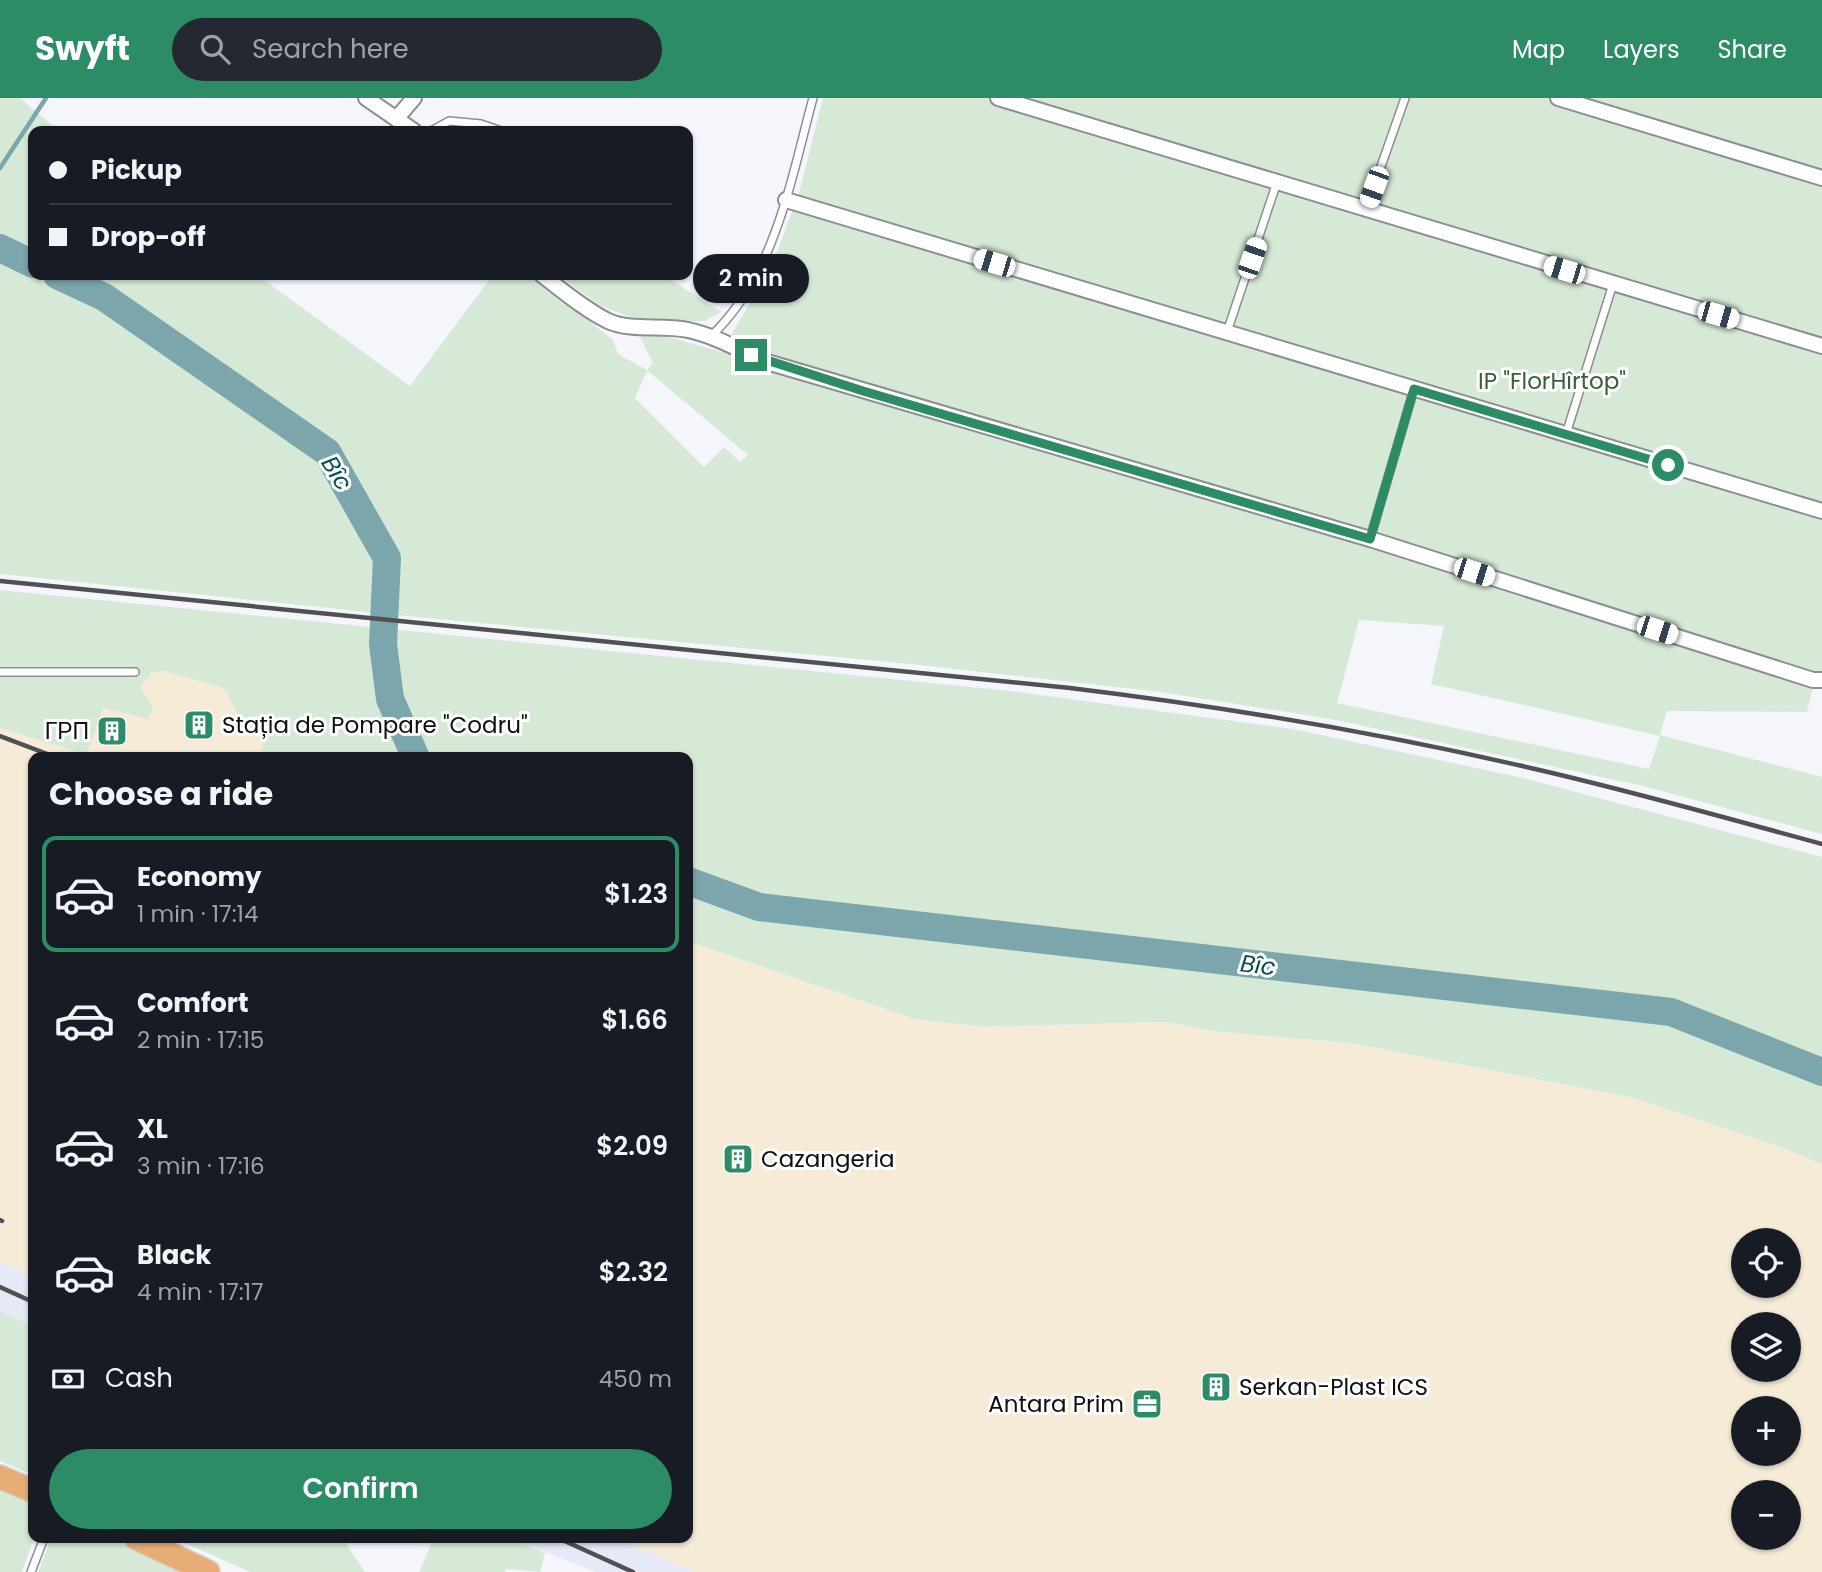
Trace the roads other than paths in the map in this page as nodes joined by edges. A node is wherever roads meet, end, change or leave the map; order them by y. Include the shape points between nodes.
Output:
1 (366, 98) edge
2 (414, 98) edge
3 (813, 98) edge
4 (998, 98) edge
5 (1405, 98) edge
6 (1558, 98) edge
7 (396, 119) junction
8 (406, 126) edge
9 (440, 126) edge
10 (487, 126) edge
11 (1822, 177) edge
12 (1277, 183) junction
13 (786, 200) junction
14 (1366, 209) junction
15 (548, 280) edge
16 (1614, 285) junction
17 (1227, 333) junction
18 (711, 336) junction
19 (1822, 346) edge
20 (1414, 389) junction
21 (1566, 435) junction
22 (1822, 511) edge
23 (1370, 539) junction
24 (0, 672) edge
25 (135, 672) dead end
26 (1822, 680) edge
27 (0, 1477) edge
28 (28, 1489) edge
29 (42, 1543) edge
30 (147, 1543) edge
31 (32, 1572) edge
32 (208, 1572) edge

1 - 7 street
2 - 7 street
3 - 13 lane
4 - 12 street
5 - 14 lane
6 - 11 street
7 - 8 street
9 - 10 lane via 449,121
12 - 14 street
12 - 17 lane
13 - 17 street
13 - 18 lane via 761,263 730,318
14 - 16 street
15 - 18 street via 609,321
16 - 19 street
16 - 21 lane
17 - 20 street
18 - 23 street via 767,362
20 - 21 street
20 - 23 lane
21 - 22 street
23 - 26 street
24 - 25 lane
27 - 28 main road
29 - 31 lane
30 - 32 main road

